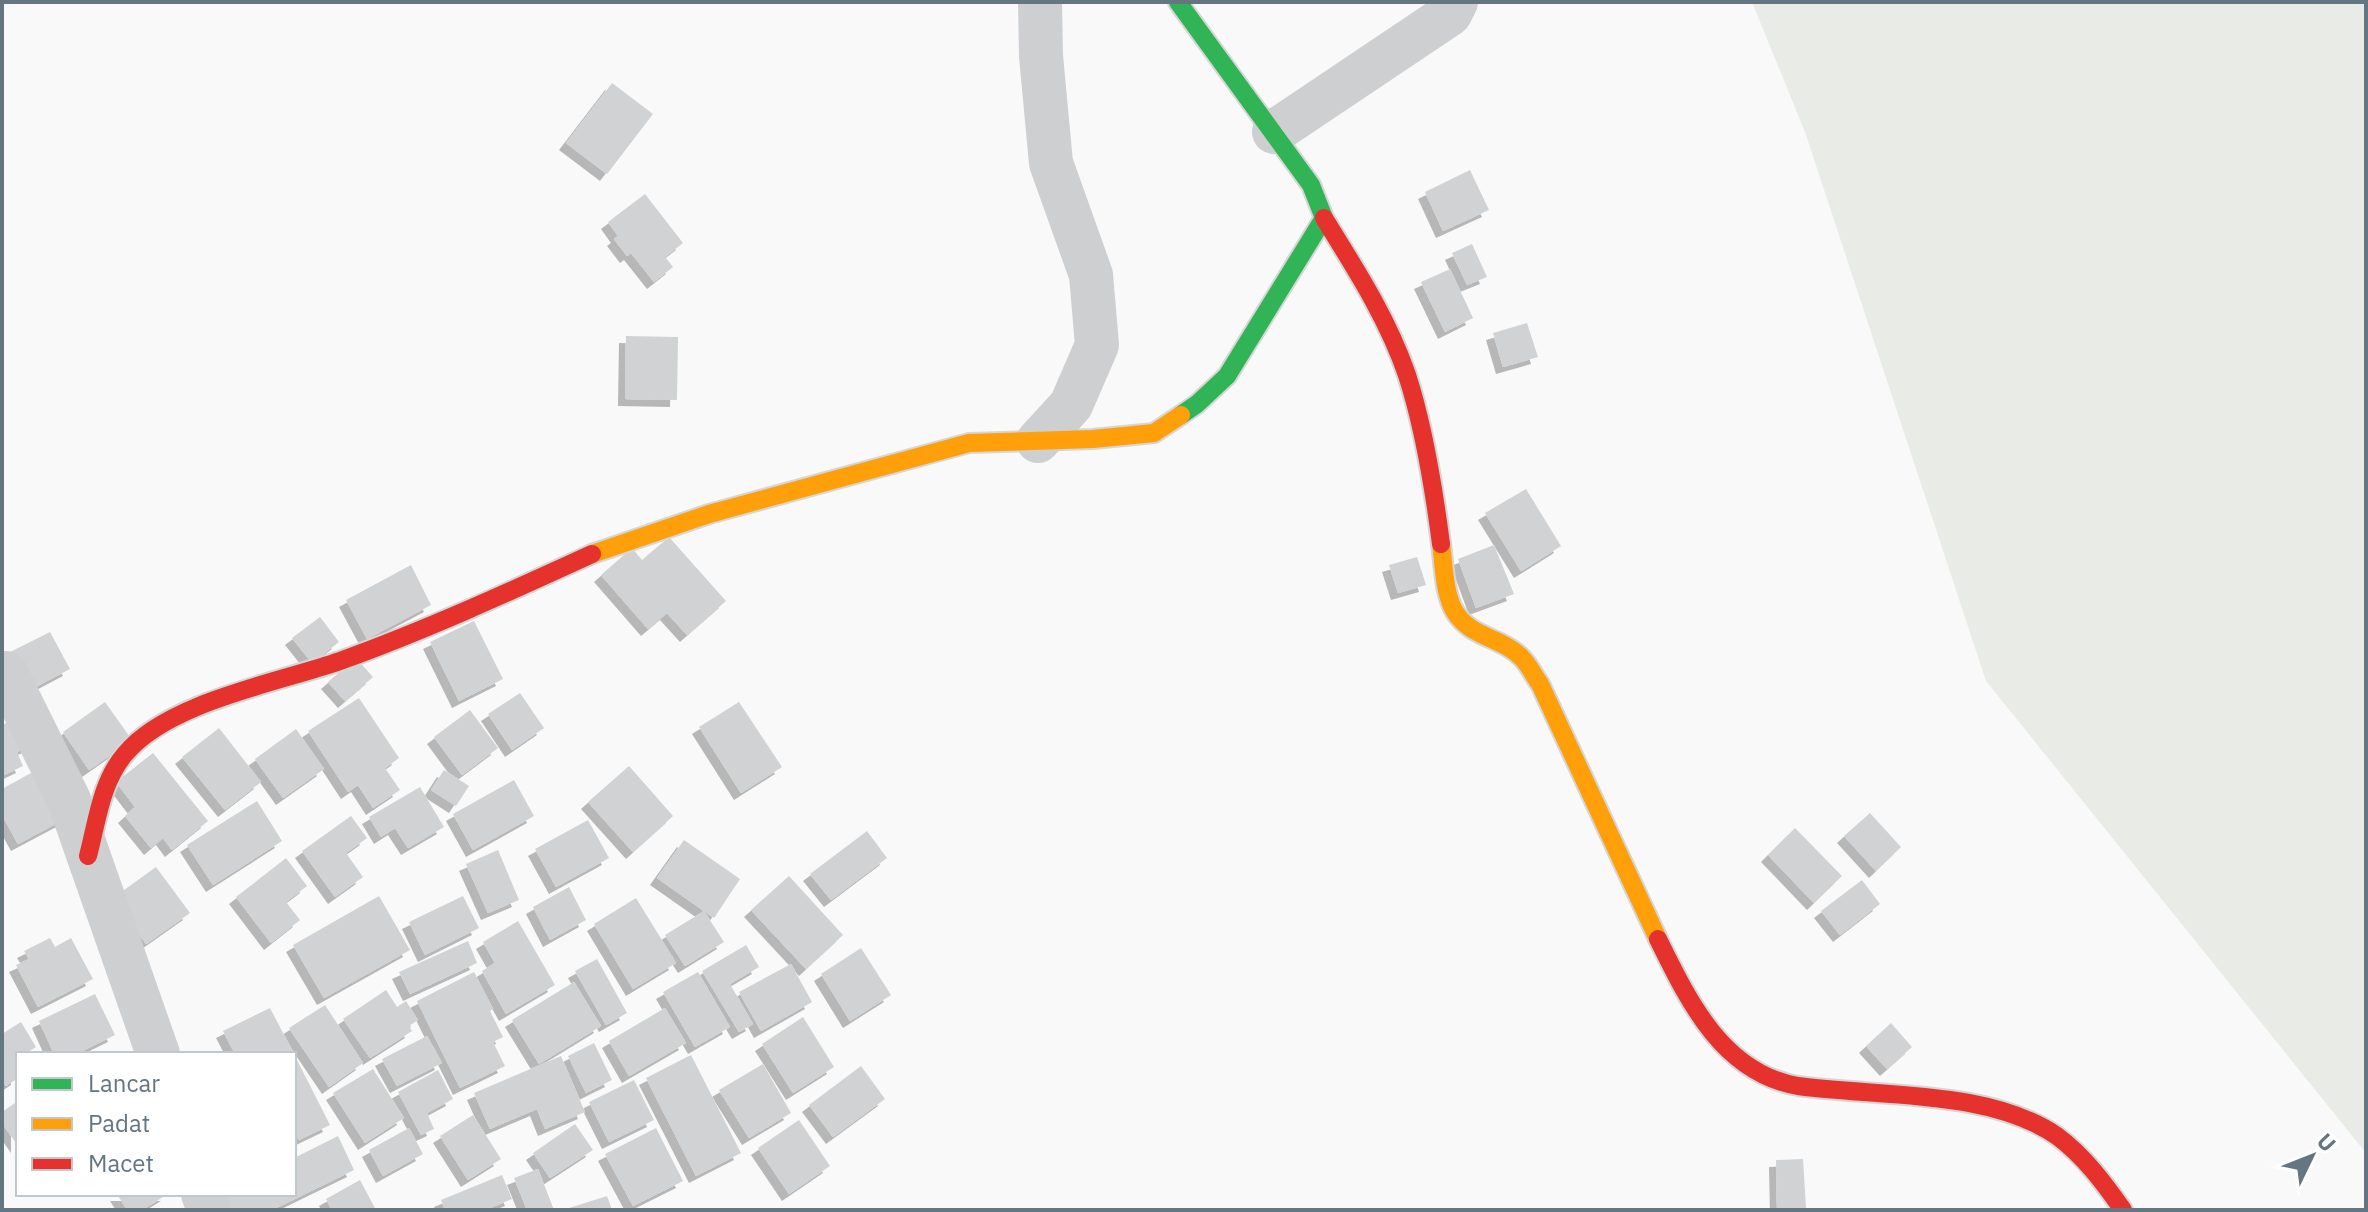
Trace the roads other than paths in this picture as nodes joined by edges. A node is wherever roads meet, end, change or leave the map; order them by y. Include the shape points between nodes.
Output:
1 (1040, 2) edge
2 (1178, 2) edge
3 (1456, 2) edge
4 (1274, 132) junction
5 (1324, 218) junction
6 (1038, 441) junction
7 (6, 673) dead end
8 (88, 856) junction
9 (157, 1052) edge
10 (2123, 1210) edge

1 - 6 street via 1051,163 1091,275 1097,345 1071,405
2 - 4 street
3 - 4 street via 1450,14
4 - 5 street via 1311,185
5 - 6 street via 1227,376 1197,404 1154,433
5 - 10 street via 1371,294 1407,375 1454,611 1471,631 1521,657 1540,684 1658,940 1702,1018 1732,1055 1756,1073 1789,1085 2005,1112 2051,1132 2099,1175
6 - 8 street via 969,443 709,514 596,552 461,614 339,661 200,707 159,725 126,752 109,776
7 - 8 street via 69,800
8 - 9 street

